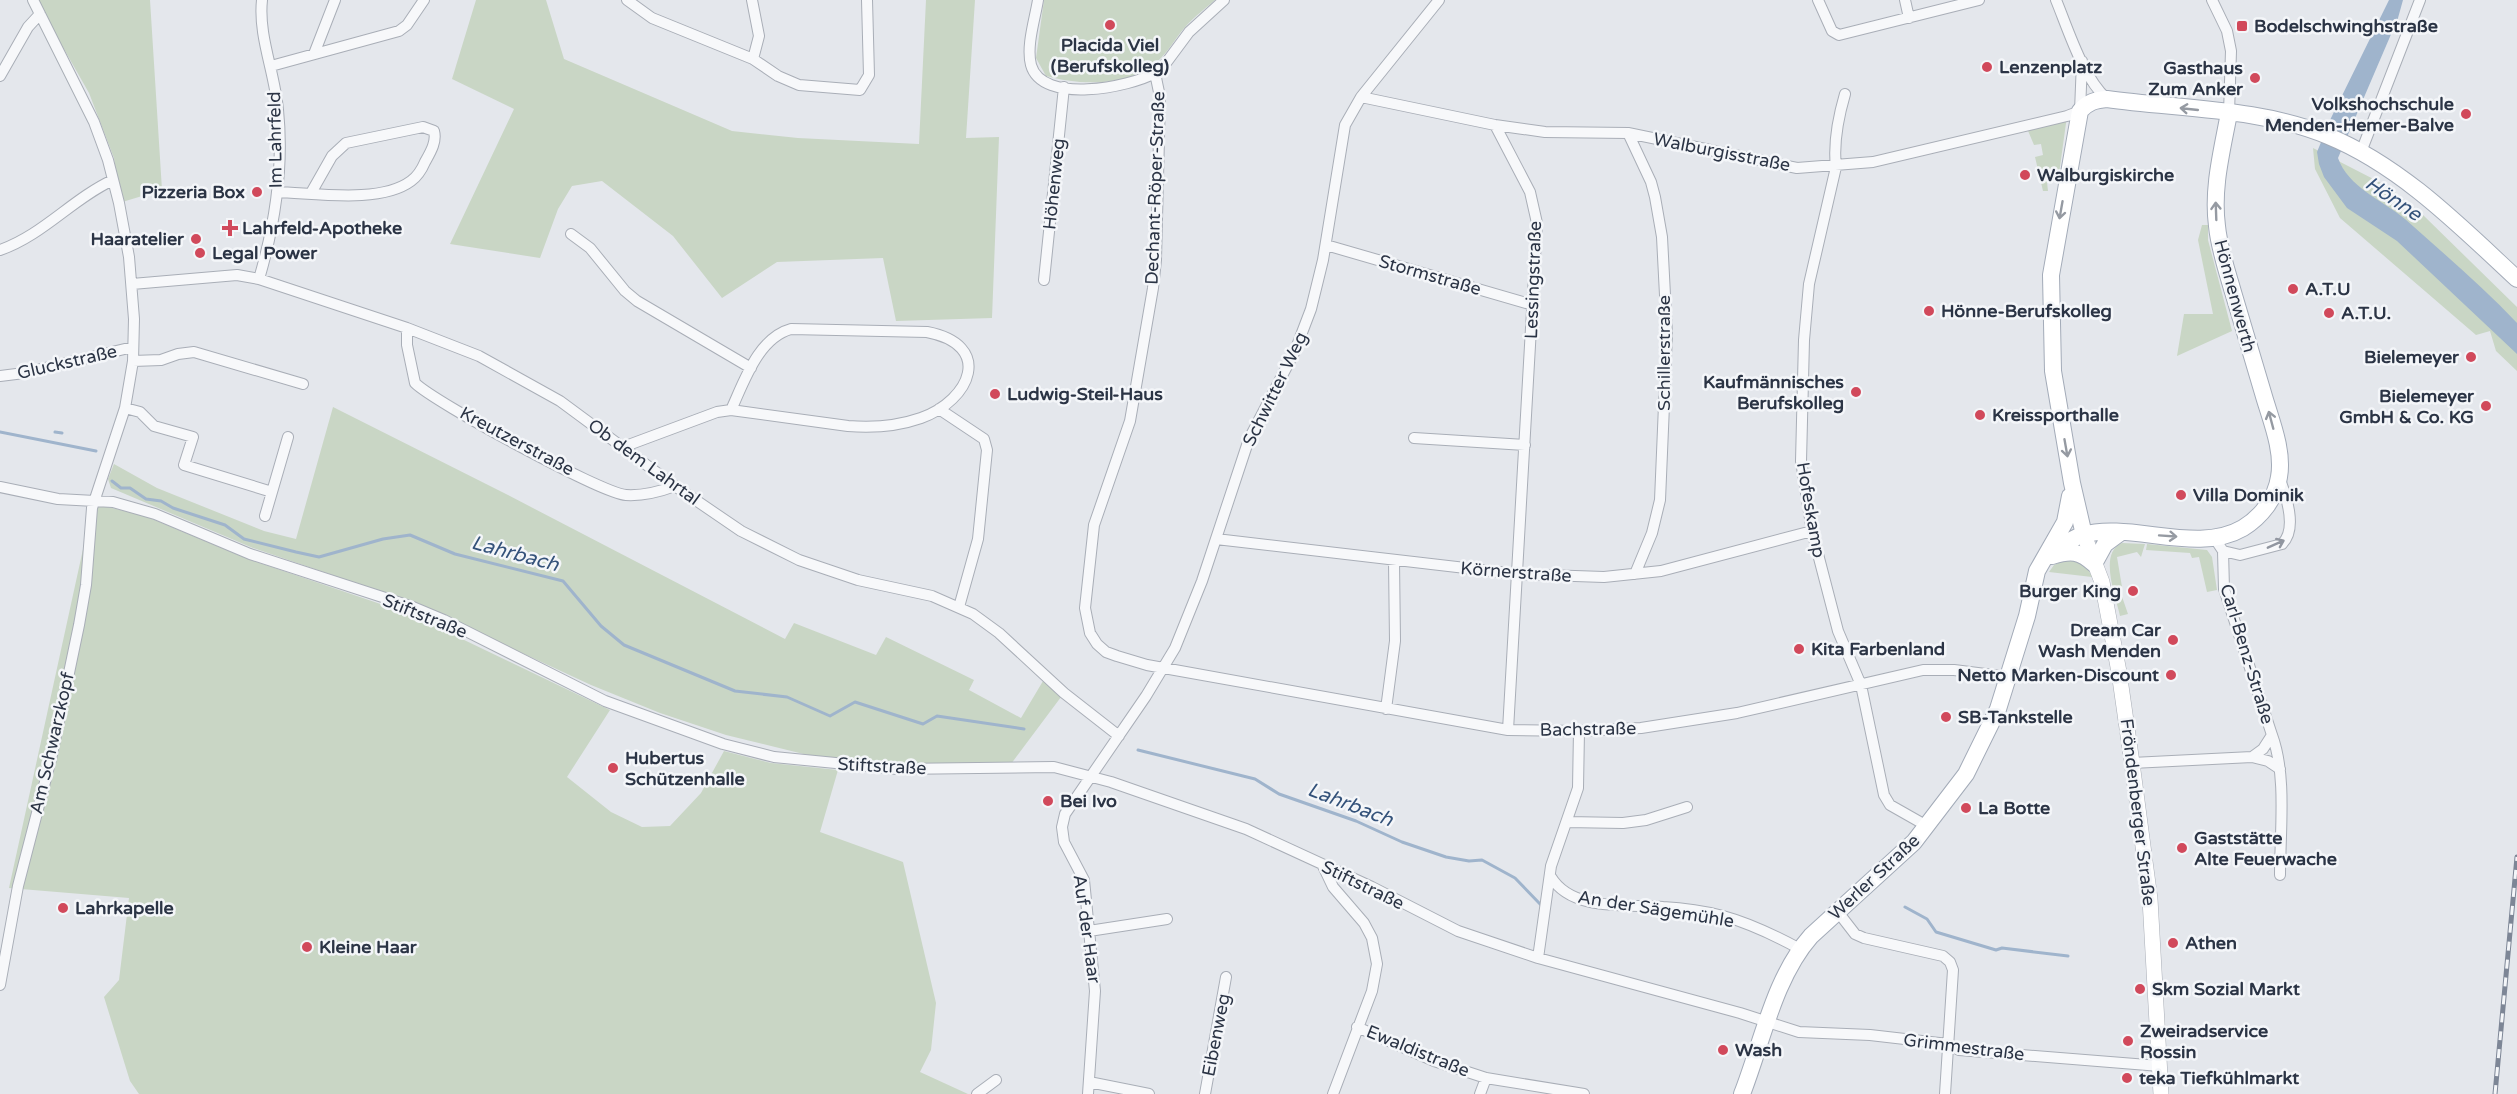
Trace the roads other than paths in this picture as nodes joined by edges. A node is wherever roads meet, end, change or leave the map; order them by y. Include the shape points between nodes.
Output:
1 (33, 0) edge
2 (262, 0) edge
3 (335, 0) edge
4 (424, 0) edge
5 (627, 0) edge
6 (752, 0) edge
7 (867, 0) edge
8 (1038, 0) edge
9 (1224, 0) edge
10 (1439, 0) edge
11 (1818, 0) edge
12 (1905, 0) edge
13 (1979, 0) edge
14 (2056, 0) edge
15 (2212, 0) edge
16 (2420, 0) edge
17 (40, 14) junction
18 (1909, 18) junction
19 (314, 54) junction
20 (753, 59) junction
21 (2082, 61) junction
22 (271, 66) junction
23 (1155, 73) junction
24 (0, 76) edge
25 (1064, 87) junction
26 (1845, 94) dead end
27 (1361, 97) junction
28 (2107, 99) junction
29 (2080, 111) junction
30 (2229, 113) junction
31 (1495, 125) junction
32 (1628, 133) junction
33 (2358, 150) junction
34 (1836, 167) junction
35 (113, 180) junction
36 (277, 192) junction
37 (311, 193) junction
38 (571, 234) dead end
39 (1326, 244) junction
40 (0, 250) edge
41 (259, 279) junction
42 (2517, 279) edge
43 (1044, 280) dead end
44 (132, 284) junction
45 (1533, 305) junction
46 (407, 328) junction
47 (133, 347) junction
48 (133, 361) junction
49 (750, 368) junction
50 (0, 376) edge
51 (303, 384) dead end
52 (125, 408) junction
53 (939, 409) junction
54 (731, 411) junction
55 (288, 437) dead end
56 (1414, 438) dead end
57 (1525, 445) junction
58 (623, 447) junction
59 (2279, 477) junction
60 (2072, 483) junction
61 (675, 486) junction
62 (0, 488) edge
63 (272, 492) junction
64 (94, 500) junction
65 (265, 516) dead end
66 (1812, 531) junction
67 (2120, 533) junction
68 (2084, 534) junction
69 (1216, 539) junction
70 (2219, 545) junction
71 (2043, 559) junction
72 (1394, 561) junction
73 (2094, 564) junction
74 (1517, 574) junction
75 (1635, 574) junction
76 (959, 607) junction
77 (1165, 667) junction
78 (2009, 677) junction
79 (1861, 685) junction
80 (1386, 709) junction
81 (1508, 730) junction
82 (1579, 731) junction
83 (2272, 735) junction
84 (1119, 736) junction
85 (2252, 757) junction
86 (2132, 763) junction
87 (2280, 769) junction
88 (1090, 776) junction
89 (1687, 807) dead end
90 (1566, 822) junction
91 (1927, 826) junction
92 (1323, 866) junction
93 (2280, 875) dead end
94 (1551, 877) junction
95 (1838, 912) junction
96 (1167, 919) dead end
97 (1089, 931) junction
98 (1800, 949) junction
99 (1538, 958) junction
100 (1226, 977) dead end
101 (0, 986) edge
102 (1768, 1022) junction
103 (1357, 1027) junction
104 (1948, 1044) junction
105 (2160, 1066) junction
106 (1486, 1077) junction
107 (996, 1080) dead end
108 (1089, 1082) junction
109 (977, 1094) edge
110 (1088, 1094) edge
111 (1149, 1094) edge
112 (1205, 1094) edge
113 (1333, 1094) edge
114 (1480, 1094) edge
115 (1584, 1094) edge
116 (1742, 1094) edge
117 (1945, 1094) edge
118 (2161, 1094) edge

1 - 17 street, Am Schwarzkopf
2 - 22 street, Im Lahrfeld
3 - 19 street
4 - 19 street via 399,31
5 - 20 street via 652,18
6 - 20 street via 759,36
7 - 20 street via 869,75 860,90 799,85
8 - 25 street via 1030,52 1032,66 1042,80
9 - 23 street, Dechant-Röper-Straße via 1189,32
10 - 27 street, Schwitter Weg
11 - 18 street via 1832,31 1839,35
12 - 18 street
13 - 18 street
14 - 21 street
15 - 30 street via 2227,31 2231,51
16 - 33 street
17 - 24 street via 28,27
17 - 35 street, Am Schwarzkopf via 94,122
19 - 22 street
21 - 28 street
21 - 29 street
22 - 36 street, Im Lahrfeld via 278,110
23 - 25 street via 1112,87
23 - 77 street, Dechant-Röper-Straße via 1160,97 1153,288 1130,421 1094,525 1085,608 1090,633 1106,652
25 - 43 street, Höhenweg
26 - 34 street, Hofeskamp via 1838,119
27 - 31 street, Walburgisstraße
27 - 39 street, Schwitter Weg via 1341,138
28 - 29 main road via 2095,100
30 -> 28 main road
29 - 34 street, Walburgisstraße via 1873,162
29 -> 60 main road, Werler Straße via 2050,275 2053,371
30 - 33 main road via 2307,129
59 -> 30 main road, Hönnenwerth via 2279,454 2271,419 2217,226 2215,185
31 - 32 street, Walburgisstraße via 1545,132
31 - 45 street, Lessingstraße via 1535,209
32 - 34 street, Walburgisstraße via 1797,168
32 - 75 street, Schillerstraße via 1655,197 1662,237 1667,333 1660,500
33 - 42 main road via 2417,189
34 - 66 street, Hofeskamp via 1809,284 1804,340 1801,461
35 - 40 street via 27,239
35 - 44 street, Am Schwarzkopf
36 - 37 street
36 - 41 street, Im Lahrfeld via 273,227
37 - 37 street via 368,195 403,186 422,168 434,142 434,131 423,127 346,143 332,156
38 - 49 street via 590,248 637,301
39 - 45 street, Stormstraße
39 - 69 street, Schwitter Weg via 1311,309 1295,351 1250,439
41 - 44 street, Ob dem Lahrtal via 237,275
41 - 46 street, Ob dem Lahrtal
44 - 47 street, Am Schwarzkopf
45 - 57 street, Lessingstraße
46 - 58 street, Ob dem Lahrtal via 463,348 521,378
46 - 61 street, Kreutzerstraße via 416,383 492,430 619,493 656,493
47 - 48 street, Am Schwarzkopf
47 - 50 street, Gluckstraße
48 - 51 street via 161,360 194,352
48 - 52 street, Am Schwarzkopf
49 - 53 street via 774,337 791,329 927,332 947,337 963,349 970,362 966,381
49 - 54 street
52 - 63 street via 140,412 154,426 193,437 184,465
52 - 64 street, Am Schwarzkopf
53 - 54 street via 922,418 863,427
53 - 76 street via 984,439 987,450 978,539
54 - 58 street via 717,412
55 - 63 street
56 - 57 street
57 - 74 street, Lessingstraße
58 - 61 street, Ob dem Lahrtal
59 - 70 main road, Hönnenwerth via 2258,518
70 -> 59 street, Hönnenwerth via 2240,555 2282,544 2289,530 2286,494
60 - 67 main road via 2094,522
60 - 68 main road, Werler Straße
60 - 71 main road, Werler Straße via 2065,522
61 - 76 street, Ob dem Lahrtal via 741,531 799,560 836,574 932,596
62 - 64 street, Stiftstraße via 58,500
63 - 65 street
64 - 88 street, Stiftstraße via 156,514 250,554 413,607 605,701 723,744 774,757 897,769 1037,766
64 - 101 street, Am Schwarzkopf via 79,625 51,759 18,886
66 - 75 street, Körnerstraße via 1661,572
66 - 79 street, Hofeskamp via 1838,631
67 - 68 main road, Hönnenwerth
67 -> 70 main road, Hönnenwerth
67 - 73 main road via 2105,544
68 - 71 main road
68 - 73 main road, Fröndenberger Straße
69 - 72 street, Körnerstraße
69 - 77 street, Schwitter Weg
70 - 83 street, Carl-Benz-Straße via 2224,588
71 - 73 main road via 2073,551
71 - 78 main road, Werler Straße
72 - 74 street, Körnerstraße
72 - 80 street via 1395,641
73 - 86 main road, Fröndenberger Straße via 2102,582 2113,636
74 - 75 street, Körnerstraße
74 - 81 street, Lessingstraße
76 - 84 street, Ob dem Lahrtal via 999,633 1064,693
77 - 80 street, Bachstraße
77 - 84 street, Schwitter Weg
78 - 79 street, Bachstraße via 1923,670
78 - 91 main road, Werler Straße via 1971,765
79 - 82 street, Bachstraße via 1737,713 1641,728
79 - 91 street, Hofeskamp via 1884,795 1890,805
80 - 81 street, Bachstraße
81 - 82 street, Bachstraße
82 - 90 street via 1578,788
83 - 85 street, Carl-Benz-Straße
83 - 87 street, Carl-Benz-Straße
84 - 88 street, Schwitter Weg
85 - 86 street
85 - 87 street
86 - 105 main road, Fröndenberger Straße via 2150,898
87 - 93 street, Carl-Benz-Straße
88 - 92 street, Stiftstraße via 1246,829
88 - 97 street, Auf der Haar via 1065,814 1062,828 1064,842 1084,880
89 - 90 street via 1623,823
90 - 94 street
91 - 95 main road, Werler Straße
92 - 99 street, Stiftstraße via 1458,931
92 - 103 street via 1333,887 1364,923 1376,951 1376,975
94 - 98 street, An der Sägemühle via 1557,887 1584,900 1722,916
94 - 99 street
95 - 98 main road, Werler Straße
95 - 104 street via 1855,934 1943,956 1950,962 1953,970
96 - 97 street
97 - 108 street, Auf der Haar via 1095,991
98 - 102 main road, Werler Straße via 1783,980
99 - 102 street, Stiftstraße
100 - 112 street, Eibenweg
102 - 104 street, Grimmestraße via 1798,1032
102 - 116 main road, Werler Straße
103 - 106 street, Ewaldistraße via 1434,1061
103 - 113 street
104 - 105 street, Grimmestraße via 1959,1050
104 - 117 street
105 - 118 main road, Fröndenberger Straße
106 - 114 street
106 - 115 street, Ewaldistraße
107 - 109 street
108 - 110 street, Auf der Haar
108 - 111 street

